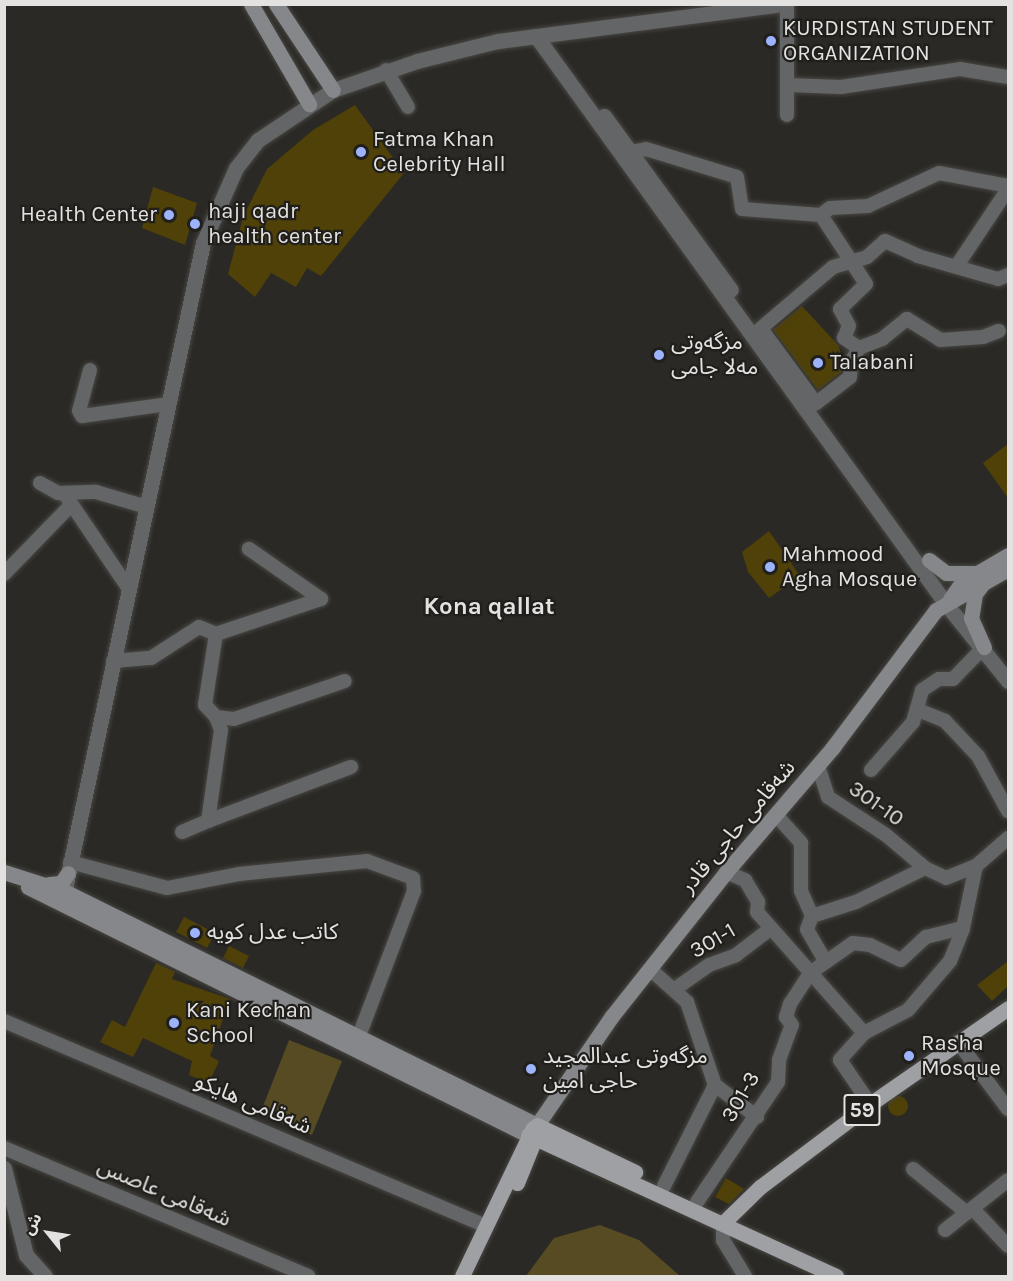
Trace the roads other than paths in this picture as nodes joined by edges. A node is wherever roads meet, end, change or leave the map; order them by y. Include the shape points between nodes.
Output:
1 (251, 4) edge
2 (276, 4) edge
3 (785, 4) edge
4 (536, 36) junction
5 (386, 70) junction
6 (1008, 77) edge
7 (788, 85) junction
8 (333, 90) junction
9 (309, 104) junction
10 (408, 107) dead end
11 (788, 115) dead end
12 (632, 153) junction
13 (1008, 188) edge
14 (821, 215) junction
15 (848, 261) junction
16 (958, 264) junction
17 (1008, 275) edge
18 (760, 328) junction
19 (999, 331) dead end
20 (859, 348) junction
21 (90, 370) dead end
22 (169, 404) junction
23 (815, 404) junction
24 (40, 483) dead end
25 (67, 499) junction
26 (147, 507) junction
27 (249, 549) dead end
28 (1008, 555) edge
29 (928, 560) junction
30 (1008, 569) edge
31 (4, 574) edge
32 (982, 577) junction
33 (129, 589) junction
34 (946, 604) junction
35 (216, 634) junction
36 (984, 647) junction
37 (113, 662) junction
38 (345, 681) dead end
39 (1008, 681) edge
40 (918, 710) junction
41 (216, 717) junction
42 (818, 766) junction
43 (351, 767) dead end
44 (871, 770) dead end
45 (1006, 794) edge
46 (1008, 811) edge
47 (776, 815) junction
48 (208, 821) junction
49 (182, 832) dead end
50 (1008, 838) edge
51 (976, 866) junction
52 (925, 868) junction
53 (4, 872) edge
54 (726, 872) junction
55 (4, 882) edge
56 (70, 885) junction
57 (46, 888) junction
58 (812, 916) junction
59 (963, 928) junction
60 (771, 929) junction
61 (824, 959) junction
62 (650, 969) junction
63 (810, 974) junction
64 (675, 989) junction
65 (1007, 1013) edge
66 (4, 1021) edge
67 (864, 1033) junction
68 (359, 1036) junction
69 (958, 1042) junction
70 (715, 1085) junction
71 (870, 1104) junction
72 (1008, 1108) edge
73 (757, 1118) junction
74 (534, 1133) junction
75 (4, 1148) edge
76 (4, 1168) edge
77 (913, 1169) dead end
78 (1008, 1180) edge
79 (664, 1186) junction
80 (697, 1202) junction
81 (970, 1211) junction
82 (725, 1220) junction
83 (486, 1226) junction
84 (945, 1230) dead end
85 (1008, 1246) edge
86 (44, 1276) edge
87 (308, 1276) edge
88 (462, 1276) edge
89 (474, 1276) edge
90 (745, 1276) edge
91 (836, 1276) edge

1 - 9 main road
2 - 8 main road
3 - 4 street
3 - 7 street
4 - 5 street via 498,41
4 - 12 street via 582,86
4 - 34 street
5 - 8 street
5 - 10 street
6 - 7 street via 960,69 841,87
7 - 11 street
8 - 9 street
9 - 22 street via 258,140 218,205 203,243
12 - 14 street via 646,149 737,177 742,209
12 - 18 street
13 - 14 street via 939,173 868,206 831,208
13 - 16 street
14 - 15 street
15 - 16 street via 867,257 885,241 918,256
15 - 18 street via 833,267
15 - 20 street via 866,284 840,309 849,327 844,338
16 - 17 street via 998,279
18 - 23 street
19 - 20 street via 984,338 940,340 910,318 880,340
20 - 23 street via 849,379
21 - 22 street via 79,411 82,416
22 - 26 street
23 - 29 street
24 - 25 street
25 - 26 street via 96,492
25 - 31 street
25 - 33 street
26 - 33 street
27 - 35 street via 321,600
28 - 32 main road
29 - 32 main road via 946,573
29 - 34 street via 943,578
30 - 32 main road
32 - 34 main road, شەقامی حاجی قادر
32 - 36 main road via 971,618
33 - 37 street
34 - 36 street
34 - 42 main road, شەقامی حاجی قادر via 936,610
35 - 37 street via 199,627 151,658
35 - 41 street via 205,705
36 - 39 street
36 - 40 street via 953,679 929,683 922,690
37 - 56 street
38 - 41 street via 234,718
40 - 44 street via 888,756
40 - 45 street via 945,721
41 - 48 street via 220,730
42 - 47 main road, شەقامی حاجی قادر
42 - 52 street, 301-10 via 828,797 886,835
43 - 48 street
45 - 46 street
47 - 54 main road, شەقامی حاجی قادر
47 - 58 street via 801,843 801,891
48 - 49 street
50 - 51 street
51 - 52 street via 946,878
51 - 59 street
52 - 58 street via 856,902
53 - 57 main road
54 - 60 street via 745,880 758,902 757,912
54 - 62 main road, شەقامی حاجی قادر
55 - 57 main road
56 - 57 main road
56 - 57 main road via 61,883
56 - 68 main road
56 - 68 street via 167,888 239,874 367,861 413,878 414,891
56 - 74 main road
58 - 61 street via 807,929
59 - 61 street via 926,937 900,960 870,945 853,943
59 - 67 street via 950,961 908,1011
60 - 63 street
60 - 64 street, 301-1 via 736,955 709,965
61 - 63 street
62 - 64 street
62 - 74 main road, شەقامی حاجی قادر
63 - 67 street
63 - 73 street, 301-3 via 790,1004 786,1017 792,1024 779,1060 778,1082
64 - 70 street via 697,1026 704,1065
65 - 69 main road, 59
66 - 83 street, شه‌قامی هایكو
67 - 71 street via 840,1060
68 - 74 main road
69 - 71 main road, 59
69 - 72 street
70 - 73 street
70 - 79 street
71 - 82 main road, 59
73 - 80 street, 301-3
74 - 79 main road
74 - 82 main road
74 - 83 main road
74 - 89 main road
75 - 87 street, شه‌قامی عاصس
76 - 86 street via 26,1255
77 - 81 street
78 - 81 street
79 - 80 main road
80 - 82 main road
81 - 84 street
81 - 85 street
82 - 90 street via 723,1240
82 - 91 main road
83 - 88 main road

